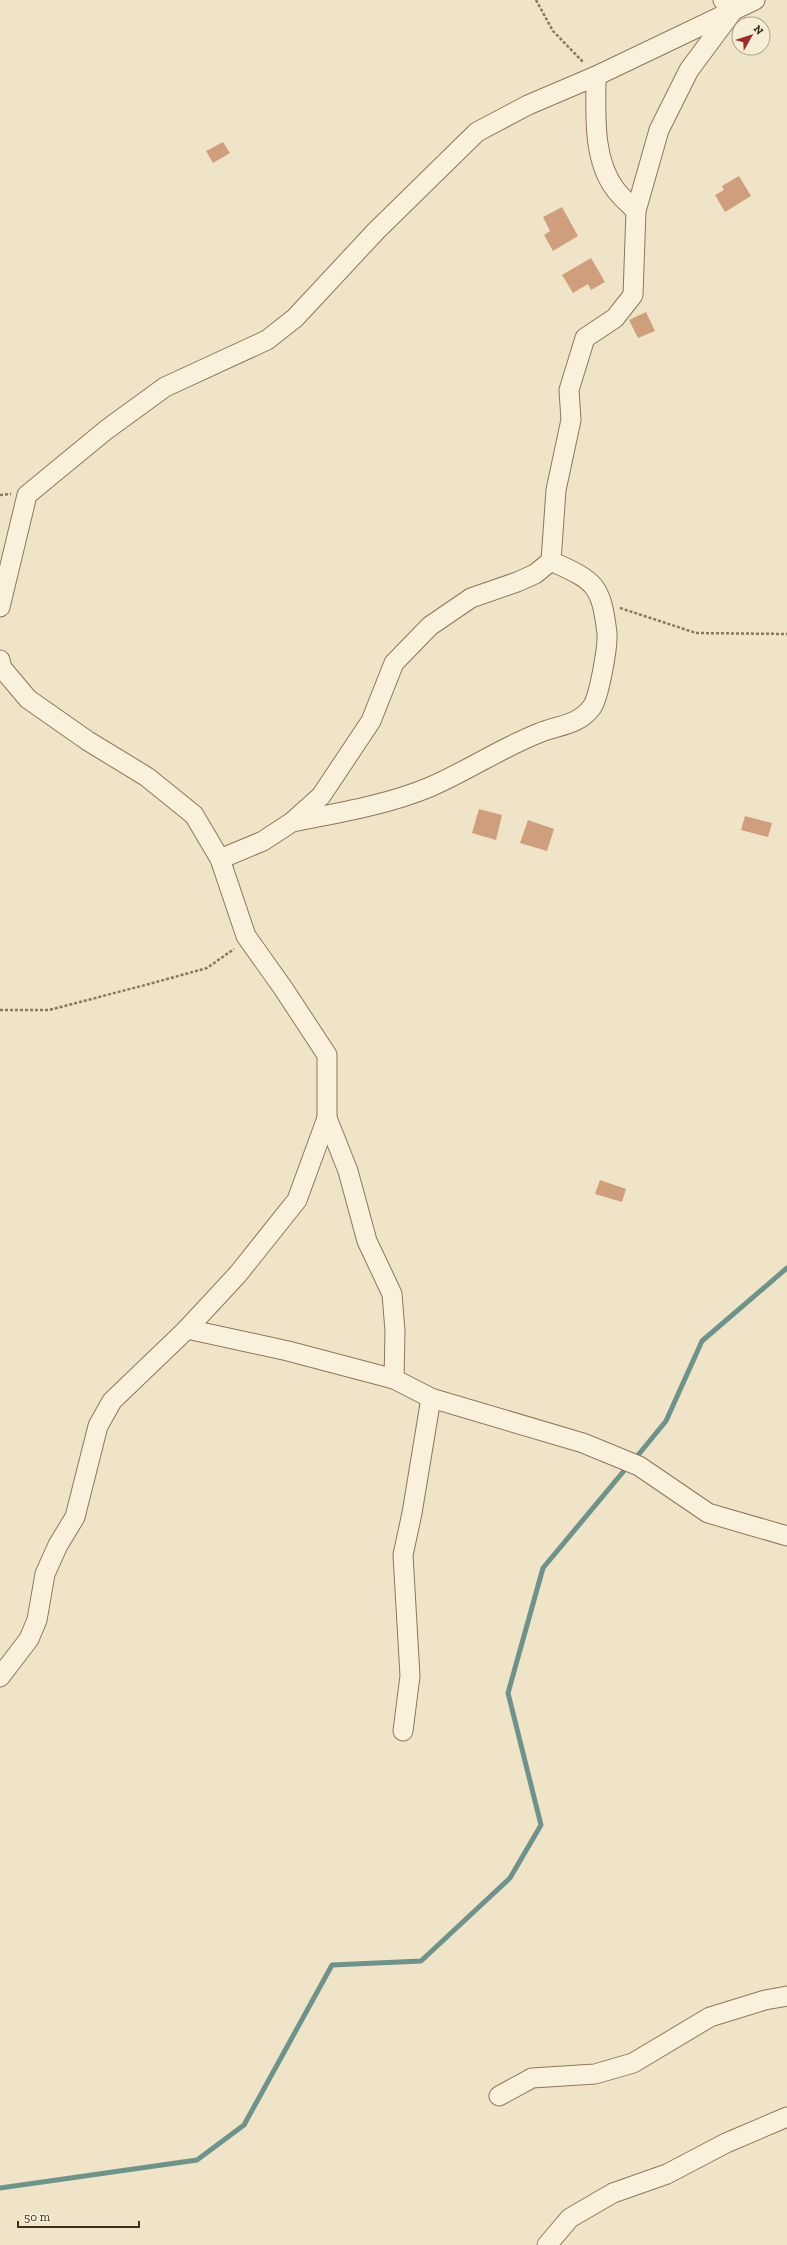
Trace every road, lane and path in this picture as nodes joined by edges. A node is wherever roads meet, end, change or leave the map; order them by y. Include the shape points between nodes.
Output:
1 (536, 0) edge
2 (755, 0) edge
3 (728, 6) edge
4 (596, 76) junction
5 (636, 211) junction
6 (551, 561) junction
7 (604, 604) junction
8 (0, 607) edge
9 (787, 634) edge
10 (0, 660) edge
11 (292, 822) junction
12 (220, 859) junction
13 (246, 936) junction
14 (0, 1010) edge
15 (327, 1118) junction
16 (187, 1329) junction
17 (394, 1379) junction
18 (431, 1398) junction
19 (787, 1536) edge
20 (0, 1677) edge
21 (402, 1731) dead end
22 (787, 1996) edge
23 (499, 2096) dead end
24 (787, 2117) edge
25 (547, 2245) edge

1 - 4 path via 553,30
2 - 3 street
3 - 4 street
3 - 5 street via 672,100 659,130
4 - 5 street via 596,122 602,159 615,188
4 - 8 street via 528,105 477,132 376,231 295,318 268,340 165,387 106,430 27,495
5 - 6 street via 633,295 615,318 585,338 569,390 571,420 556,490
6 - 7 street via 582,575 596,589
6 - 11 street via 536,574 471,598 430,626 394,663 372,721 321,796
7 - 9 path via 696,633
7 - 11 street via 607,639 602,673 592,707 573,724 539,732 430,787 371,806
10 - 12 street via 2,668 28,698 88,741 147,777 194,815
11 - 12 street via 263,841
12 - 13 street
13 - 14 path via 240,944 207,968 49,1010
13 - 15 street via 327,1055
15 - 16 street via 297,1200 238,1274
15 - 17 street via 348,1171 367,1241 392,1294 395,1331
16 - 17 street via 288,1351
16 - 20 street via 112,1401 98,1426 75,1517 45,1574 36,1620 29,1639
17 - 18 street
18 - 19 street via 583,1443 639,1466 708,1513
18 - 21 street via 403,1555 410,1676
22 - 23 street via 710,2017 633,2064 595,2074 532,2078
24 - 25 street via 726,2143 667,2174 613,2193 570,2218

